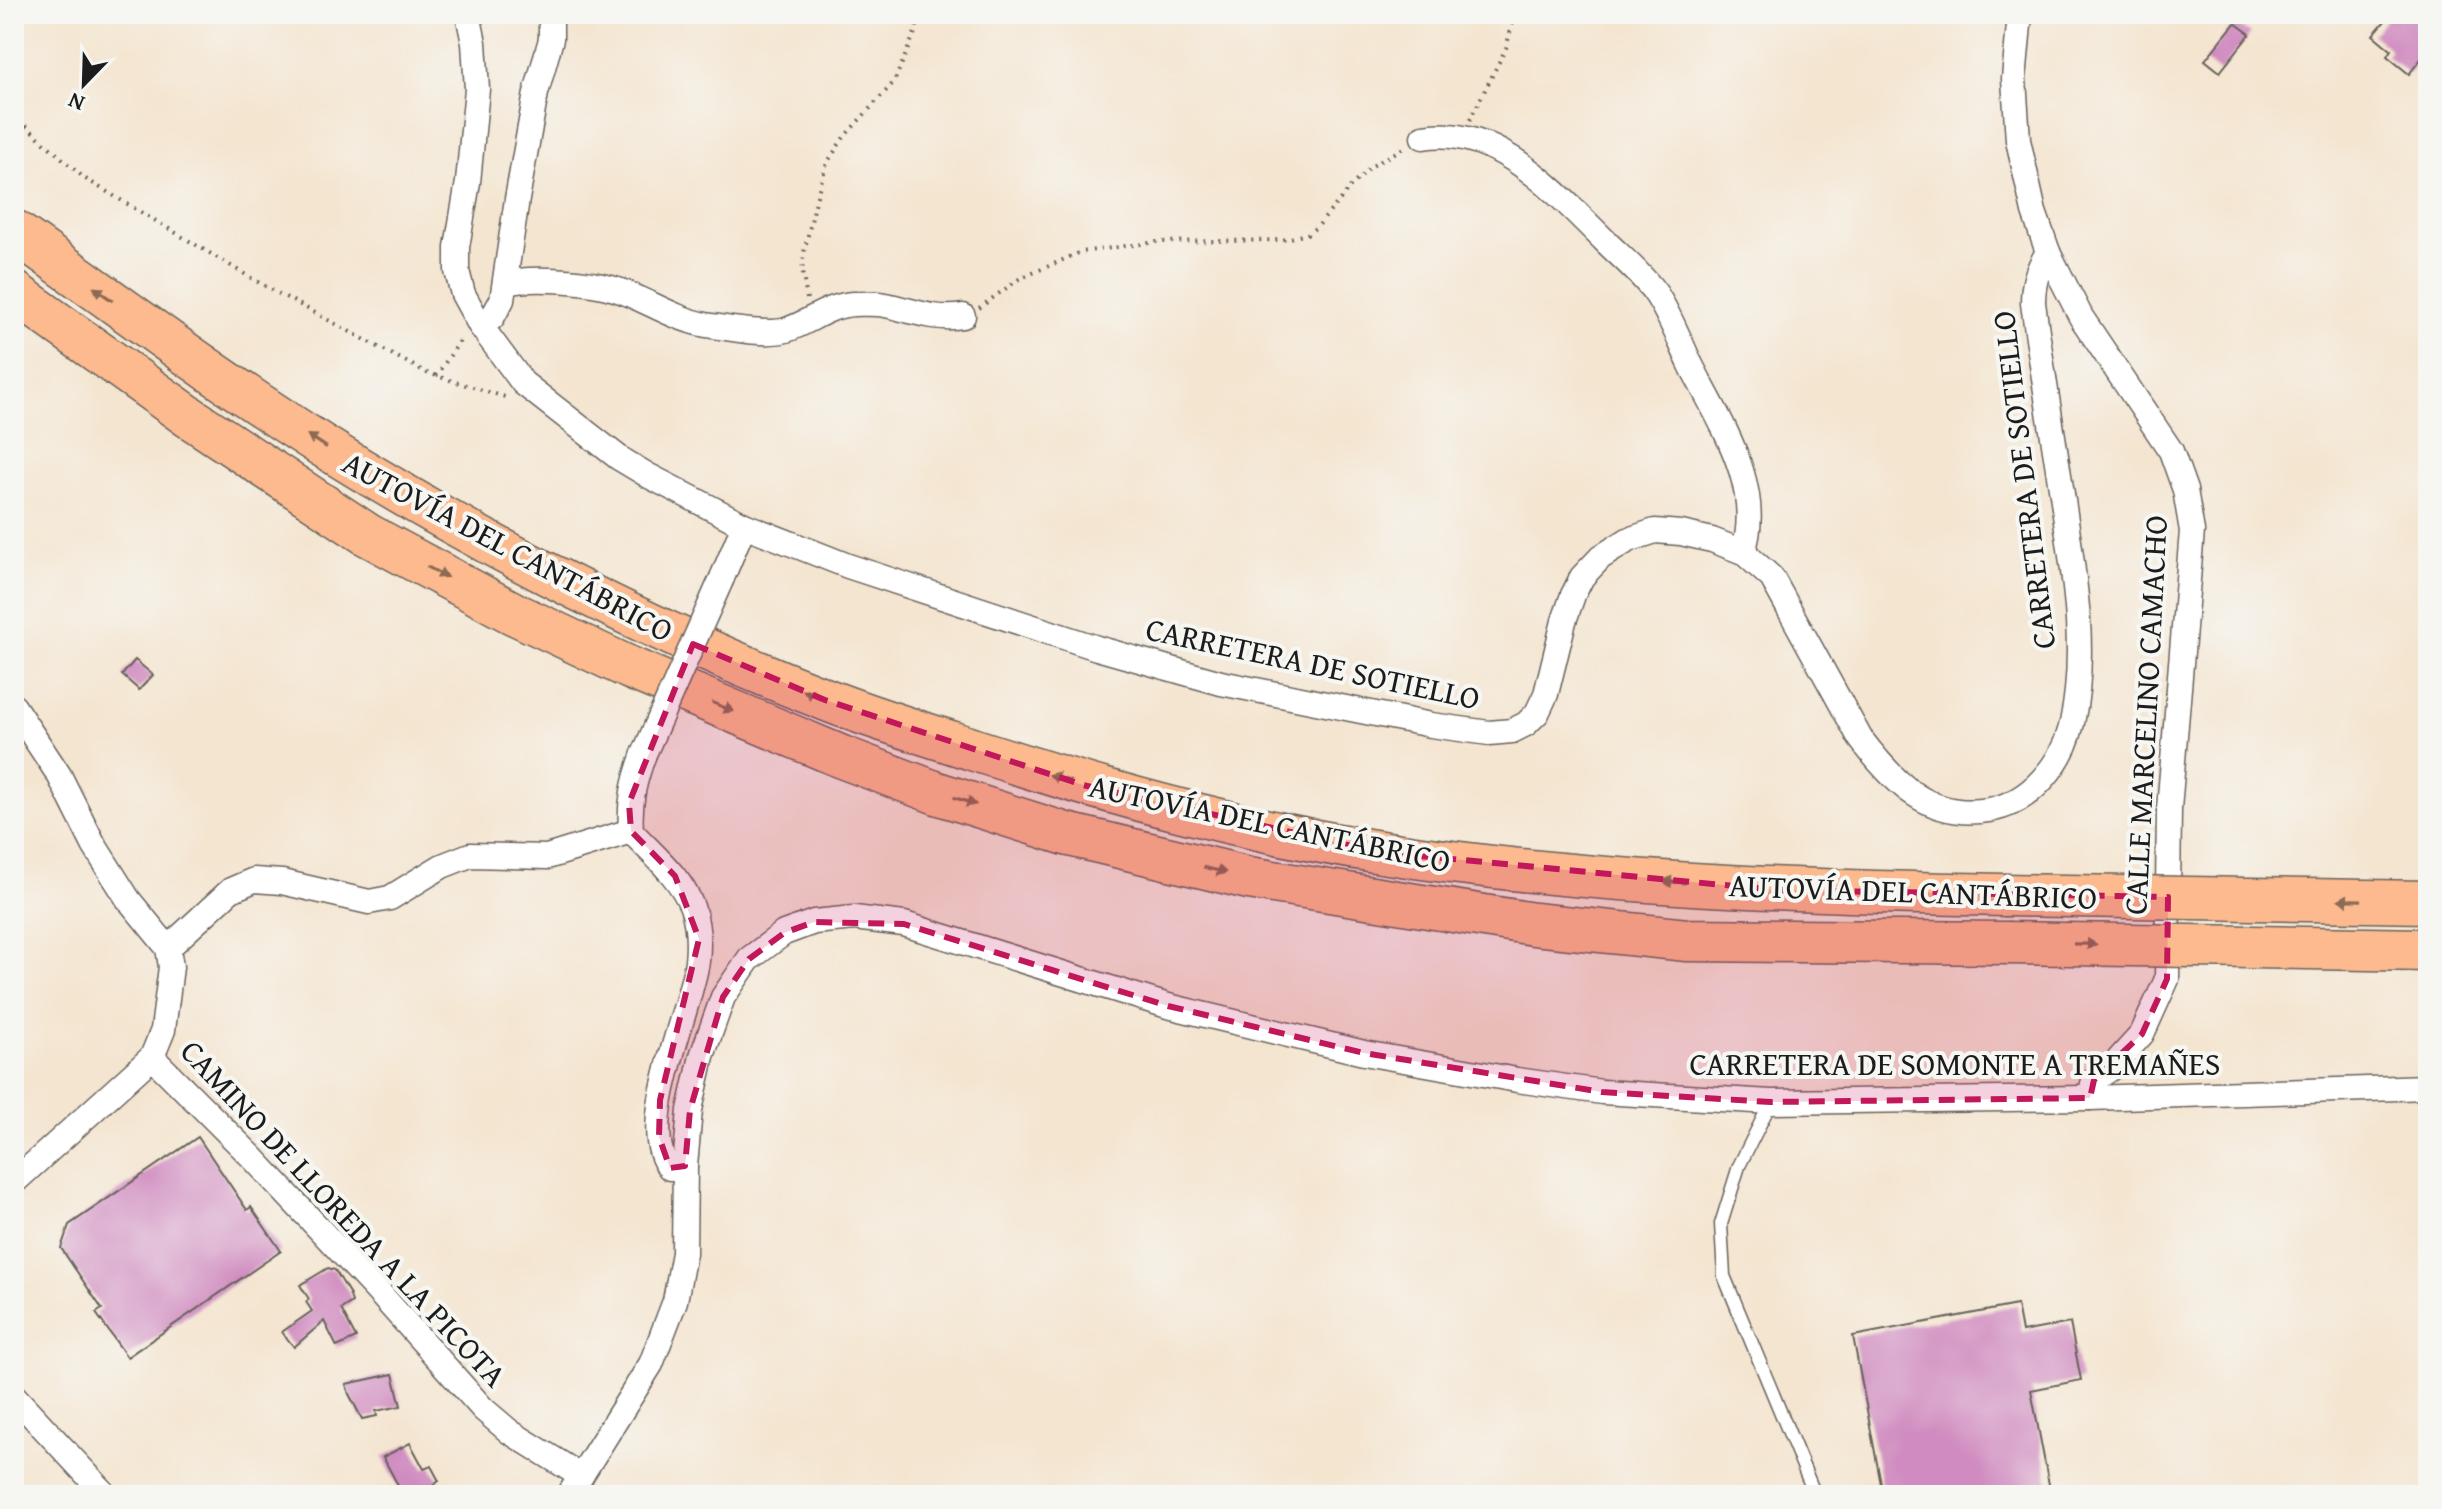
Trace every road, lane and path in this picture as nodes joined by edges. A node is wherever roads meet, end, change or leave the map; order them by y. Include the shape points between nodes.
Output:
1 (468, 14) edge
2 (919, 14) edge
3 (1515, 14) edge
4 (2020, 14) edge
5 (551, 25) dead end
6 (14, 115) edge
7 (1461, 136) junction
8 (1423, 137) joint
9 (14, 231) edge
10 (2048, 252) junction
11 (505, 283) junction
12 (14, 292) edge
13 (14, 314) edge
14 (813, 316) junction
15 (963, 316) joint
16 (480, 325) junction
17 (436, 376) junction
18 (535, 394) junction
19 (744, 525) junction
20 (368, 535) junction
21 (1743, 552) junction
22 (14, 707) edge
23 (631, 831) junction
24 (2428, 902) edge
25 (168, 948) junction
26 (2428, 950) edge
27 (152, 1057) junction
28 (2428, 1087) edge
29 (2090, 1098) junction
30 (1771, 1102) junction
31 (685, 1166) junction
32 (14, 1182) edge
33 (14, 1396) edge
34 (575, 1485) edge
35 (106, 1495) edge
36 (1815, 1495) edge

1 - 16 street, CARRETERA DE SOTIELLO via 477,89 457,271
2 - 14 path via 894,82 844,137 821,180 802,270
3 - 7 path via 1506,48
4 - 10 street, CALLE MARCELINO CAMACHO via 2014,79 2018,140
5 - 11 street
6 - 17 path via 84,178 263,285
7 - 8 street
7 - 21 street via 1520,163 1656,295 1744,477 1750,521
8 - 15 path via 1372,166 1307,234 1282,240 1156,242 1081,252 1019,279
24 -> 9 highway, AUTOVÍA DEL CANTÁBRICO, bridge via 1776,890 1531,871 1379,852 1083,785 825,700 641,622 535,568 322,446
10 - 21 street, CARRETERA DE SOTIELLO via 2033,284 2033,303 2079,617 2072,724 2062,751 2041,781 2020,800 1960,812 1935,807 1906,790 1860,738 1772,578
10 - 29 street, CALLE MARCELINO CAMACHO via 2081,317 2171,451 2192,531 2169,809 2167,979 2142,1034 2094,1080
11 - 14 street via 525,278 600,286 705,324 752,331 783,332
11 - 16 street via 492,318
12 - 20 highway, AUTOVÍA DEL CANTÁBRICO
13 - 20 highway via 284,500
14 - 15 street via 848,304 881,304 944,319
16 - 17 path via 464,335
16 - 18 street, CARRETERA DE SOTIELLO
17 - 18 path via 510,398
18 - 19 street, CARRETERA DE SOTIELLO via 619,458
19 - 21 street, CARRETERA DE SOTIELLO via 848,566 1152,664 1221,683 1489,733 1512,731 1537,713 1573,595 1601,557 1655,531 1712,540
19 - 23 street, bridge via 644,754 629,803
20 -> 26 highway, AUTOVÍA DEL CANTÁBRICO, bridge via 630,668 842,757 1081,838 1249,878 1534,924 1687,940
22 - 25 street via 128,899
23 - 25 street via 547,857 470,855 390,898 369,902 254,880 231,890
23 - 31 street via 675,876 699,939 660,1100 663,1161 670,1168
25 - 27 street, CAMINO DE LLOREDA A LA PICOTA via 171,967 163,1030
27 - 32 street
27 - 34 street, CAMINO DE LLOREDA A LA PICOTA via 286,1193 483,1409
28 - 29 street, CARRETERA DE SOMONTE A TREMAÑES
29 - 30 street, CARRETERA DE SOMONTE A TREMAÑES
30 - 31 street, CARRETERA DE SOMONTE A TREMAÑES via 1602,1092 1364,1053 1168,1006 904,924 854,918 814,922 784,933 749,959 723,997 702,1056
30 - 36 lane via 1739,1166 1721,1224 1724,1276
31 - 34 street, CARRETERA DE SOMONTE A TREMAÑES via 681,1275 665,1330 651,1364
33 - 35 street

